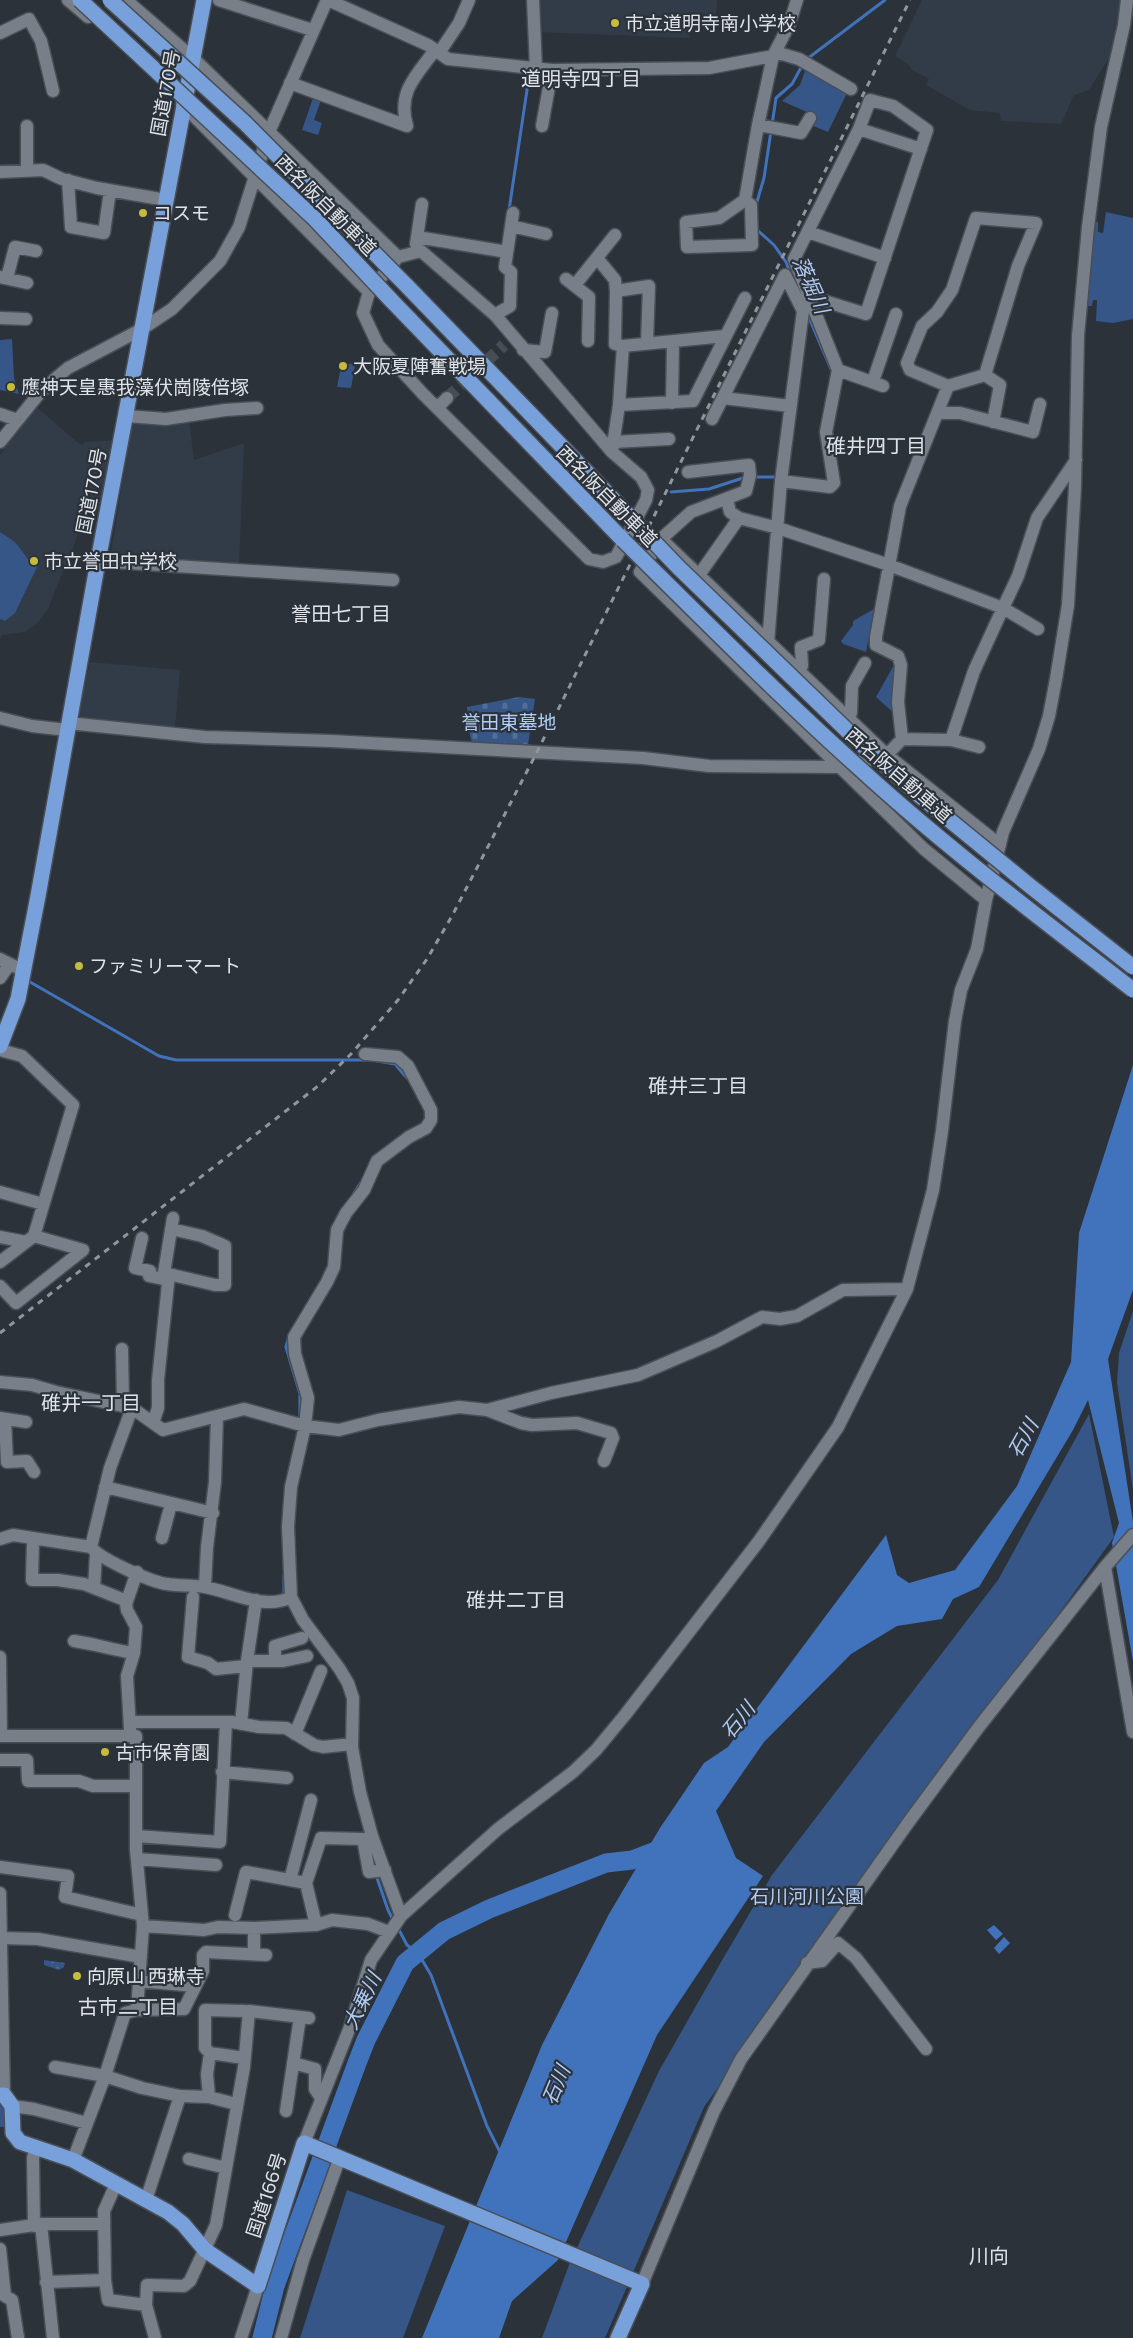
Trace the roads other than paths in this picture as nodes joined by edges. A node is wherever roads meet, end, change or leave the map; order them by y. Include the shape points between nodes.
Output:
1 (68, 0) edge
2 (80, 0) edge
3 (110, 0) edge
4 (126, 0) edge
5 (204, 0) edge
6 (219, 0) edge
7 (327, 0) edge
8 (469, 0) edge
9 (533, 0) edge
10 (797, 0) edge
11 (1127, 0) edge
12 (312, 30) junction
13 (0, 33) edge
14 (437, 52) junction
15 (774, 54) junction
16 (192, 57) junction
17 (532, 67) junction
18 (552, 70) junction
19 (290, 84) junction
20 (851, 89) dead end
21 (53, 90) dead end
22 (184, 106) junction
23 (810, 118) dead end
24 (27, 126) dead end
25 (542, 126) dead end
26 (767, 127) junction
27 (859, 129) junction
28 (269, 132) junction
29 (920, 149) junction
30 (27, 171) junction
31 (0, 172) edge
32 (255, 177) junction
33 (68, 180) junction
34 (110, 191) junction
35 (166, 200) junction
36 (745, 200) junction
37 (422, 204) dead end
38 (808, 232) junction
39 (546, 234) dead end
40 (615, 235) dead end
41 (417, 237) junction
42 (36, 251) dead end
43 (504, 252) junction
44 (414, 253) junction
45 (398, 257) junction
46 (597, 258) junction
47 (885, 258) junction
48 (3, 277) edge
49 (27, 283) dead end
50 (616, 291) junction
51 (369, 292) junction
52 (745, 298) dead end
53 (805, 304) junction
54 (552, 313) dead end
55 (896, 314) dead end
56 (496, 315) junction
57 (0, 318) edge
58 (26, 319) dead end
59 (142, 329) junction
60 (724, 336) junction
61 (588, 341) dead end
62 (673, 341) junction
63 (648, 343) junction
64 (623, 346) junction
65 (523, 350) junction
66 (838, 370) junction
67 (985, 375) junction
68 (948, 386) junction
69 (448, 398) tunnel mouth
70 (723, 398) junction
71 (672, 403) junction
72 (1040, 404) dead end
73 (619, 405) junction
74 (790, 406) junction
75 (438, 407) junction
76 (257, 408) dead end
77 (938, 413) junction
78 (0, 414) edge
79 (126, 416) junction
80 (712, 419) dead end
81 (17, 420) junction
82 (993, 422) junction
83 (669, 439) dead end
84 (0, 442) edge
85 (613, 447) junction
86 (1076, 460) junction
87 (688, 472) dead end
88 (782, 478) junction
89 (728, 499) junction
90 (739, 518) junction
91 (778, 528) junction
92 (661, 539) junction
93 (98, 561) junction
94 (889, 565) junction
95 (699, 575) junction
96 (824, 579) dead end
97 (393, 580) dead end
98 (1003, 608) junction
99 (1038, 628) dead end
100 (768, 643) junction
101 (865, 663) dead end
102 (797, 670) junction
103 (846, 717) junction
104 (0, 718) edge
105 (68, 727) junction
106 (902, 740) junction
107 (950, 740) junction
108 (979, 747) dead end
109 (887, 755) junction
110 (840, 767) junction
111 (1000, 845) junction
112 (986, 900) junction
113 (5, 962) edge
114 (1133, 967) edge
115 (24, 971) junction
116 (0, 978) edge
117 (1133, 990) edge
118 (0, 1046) edge
119 (0, 1050) edge
120 (365, 1054) dead end
121 (0, 1192) edge
122 (43, 1204) junction
123 (0, 1237) edge
124 (142, 1238) dead end
125 (30, 1239) junction
126 (0, 1262) edge
127 (169, 1277) junction
128 (0, 1286) edge
129 (907, 1289) junction
130 (122, 1349) dead end
131 (0, 1382) edge
132 (127, 1407) junction
133 (487, 1410) junction
134 (217, 1416) junction
135 (3, 1419) edge
136 (26, 1422) dead end
137 (153, 1423) junction
138 (305, 1426) junction
139 (604, 1461) dead end
140 (34, 1472) dead end
141 (105, 1487) junction
142 (171, 1504) junction
143 (213, 1513) junction
144 (1133, 1536) edge
145 (162, 1538) dead end
146 (0, 1539) edge
147 (33, 1540) junction
148 (94, 1550) junction
149 (1105, 1567) junction
150 (138, 1572) junction
151 (205, 1587) junction
152 (94, 1588) junction
153 (193, 1597) dead end
154 (291, 1597) junction
155 (256, 1600) junction
156 (127, 1601) junction
157 (302, 1638) dead end
158 (74, 1641) dead end
159 (134, 1653) junction
160 (307, 1656) dead end
161 (0, 1657) edge
162 (275, 1661) junction
163 (246, 1664) junction
164 (321, 1671) dead end
165 (130, 1722) junction
166 (226, 1722) junction
167 (240, 1724) junction
168 (1133, 1732) edge
169 (295, 1734) junction
170 (0, 1736) edge
171 (130, 1736) junction
172 (352, 1744) junction
173 (0, 1760) edge
174 (222, 1772) junction
175 (287, 1778) dead end
176 (136, 1786) junction
177 (312, 1800) dead end
178 (136, 1836) junction
179 (137, 1859) junction
180 (216, 1865) dead end
181 (0, 1867) edge
182 (385, 1870) junction
183 (290, 1880) junction
184 (306, 1883) junction
185 (0, 1893) edge
186 (235, 1915) dead end
187 (401, 1916) junction
188 (143, 1921) junction
189 (316, 1925) junction
190 (254, 1928) junction
191 (389, 1932) junction
192 (1, 1938) edge
193 (141, 1958) junction
194 (807, 1962) junction
195 (1, 1963) edge
196 (139, 1981) junction
197 (195, 1986) junction
198 (137, 2010) junction
199 (244, 2011) dead end
200 (926, 2049) dead end
201 (210, 2053) junction
202 (244, 2058) junction
203 (293, 2063) junction
204 (55, 2067) dead end
205 (105, 2076) junction
206 (180, 2096) junction
207 (209, 2097) junction
208 (321, 2098) junction
209 (5, 2099) edge
210 (236, 2104) junction
211 (286, 2111) dead end
212 (87, 2123) junction
213 (307, 2144) junction
214 (36, 2147) junction
215 (340, 2157) junction
216 (189, 2159) dead end
217 (74, 2160) junction
218 (226, 2168) junction
219 (116, 2184) junction
220 (146, 2200) junction
221 (104, 2224) junction
222 (38, 2225) junction
223 (0, 2230) edge
224 (0, 2249) edge
225 (205, 2250) junction
226 (105, 2280) junction
227 (46, 2282) junction
228 (639, 2283) junction
229 (258, 2286) junction
230 (146, 2305) junction
231 (18, 2338) edge
232 (53, 2338) edge
233 (155, 2338) edge
234 (240, 2338) edge
235 (281, 2338) edge
236 (618, 2338) edge

1 - 22 street
2 - 117 highway, 西名阪自動車道, bridge via 315,219 578,496 763,680 982,873
3 - 114 highway, 西名阪自動車道, bridge via 252,130 678,567 861,744 1022,880
4 - 16 street
5 - 16 highway, 国道170号
6 - 12 street
7 - 12 street
7 - 14 street
8 - 14 street via 459,23
9 - 17 street
10 - 15 street
11 - 86 street via 1095,167 1078,336
12 - 19 street
13 - 21 street via 29,19 41,41
14 - 17 street via 448,59
14 - 19 street via 415,78 404,98 407,126
15 - 18 street via 709,68
15 - 20 street via 804,62
15 - 26 street
16 - 22 highway, 国道170号
16 - 28 street
17 - 18 street
18 - 25 street
19 - 28 street
22 - 32 street
22 - 35 highway, 国道170号
23 - 26 street via 802,133
24 - 30 street
26 - 36 street
27 - 29 street
27 - 29 street via 870,100 893,106 928,130
27 - 38 street
28 - 32 street
28 - 45 street
29 - 47 street
30 - 31 street
30 - 33 street via 43,170
32 - 51 street
32 - 59 street via 239,227 220,261 172,309
33 - 34 street
33 - 34 street via 71,227 104,233
34 - 35 street
35 - 59 highway, 国道170号
36 - 36 street via 719,218 686,222 687,247 752,245 751,205
37 - 41 street
38 - 47 street
38 - 53 street via 794,258
39 - 43 street via 512,220
40 - 46 street
41 - 43 street
41 - 44 street
42 - 48 street via 15,247
43 - 56 street via 504,267 511,272 510,306
44 - 45 street
44 - 56 street via 421,251
45 - 51 street
46 - 50 street via 615,280
46 - 61 street via 570,282 589,297
47 - 53 street via 866,314
48 - 49 street
50 - 63 street via 649,286
50 - 64 street via 615,344
51 - 75 street via 364,313 378,345
52 - 60 street
53 - 66 street
53 - 70 street via 785,275
53 - 74 street
54 - 65 street via 545,352
55 - 66 street via 878,384
56 - 65 street via 508,341
57 - 58 street
59 - 79 highway, 国道170号
59 - 81 street via 68,368 38,395
60 - 62 street
60 - 71 street via 693,401
62 - 63 street
62 - 71 street
63 - 64 street
64 - 73 street
65 - 85 street
66 - 88 street via 826,432 834,483 830,487
67 - 68 street
67 - 68 street via 1018,266 1036,223 976,218 952,290 937,312 922,326 907,363 910,370
67 - 82 street via 1000,385
68 - 77 street
69 - 75 street
70 - 74 street
70 - 80 street
71 - 73 street
72 - 82 street via 1034,432
73 - 85 street
74 - 88 street
75 - 85 street via 589,559 603,562 616,557 646,500 648,490 641,477
76 - 79 street via 166,419
77 - 82 street via 960,413
77 - 94 street via 900,506
78 - 81 street
79 - 93 highway, 国道170号
81 - 84 street
83 - 85 street
86 - 98 street via 1037,518 1018,576
86 - 111 street via 1068,605 1049,716
87 - 89 street via 749,465 746,490
88 - 91 street
89 - 90 street via 730,512
89 - 92 street via 691,512
90 - 91 street
90 - 95 street
91 - 94 street
91 - 100 street
92 - 95 street
92 - 110 street via 640,572
93 - 97 street
93 - 105 highway, 国道170号
94 - 98 street
94 - 106 street via 876,645 898,656 901,665 898,702
95 - 100 street
96 - 102 street via 819,640 802,647 802,666
98 - 99 street
98 - 107 street via 974,671
100 - 102 street
101 - 103 street via 852,686 850,713
102 - 103 street
103 - 109 street
104 - 105 street via 32,726
105 - 110 street via 205,738 332,741 643,758 709,766
105 - 115 highway, 国道170号
106 - 107 street
106 - 109 street
107 - 108 street
109 - 110 street
109 - 111 street
110 - 112 street via 924,849
111 - 112 street
112 - 129 street via 977,949 956,1013 933,1190
113 - 115 street
113 - 116 street
115 - 118 highway, 国道170号 via 18,999
119 - 122 street via 22,1056 73,1105
120 - 138 street via 398,1057 408,1066 431,1110 431,1120 426,1128 377,1162 364,1190 346,1213 338,1230 334,1267 294,1337 295,1354 308,1398
121 - 122 street
122 - 125 street
123 - 125 street
124 - 127 street via 135,1268 150,1271 149,1276
125 - 126 street
125 - 128 street via 83,1250 16,1302
127 - 127 street via 225,1285 225,1246 172,1224 164,1273
127 - 137 street via 158,1408
129 - 133 street via 843,1290 797,1316 762,1318 638,1375
129 - 187 street via 838,1427 759,1541 625,1715 596,1750 572,1772 498,1829
130 - 132 street
131 - 132 street via 32,1385
132 - 137 street
132 - 141 street
133 - 138 street via 459,1407 339,1430
133 - 139 street via 521,1423 577,1422 611,1433 613,1438
134 - 137 street via 163,1430
134 - 138 street via 244,1409
134 - 143 street
135 - 136 street
135 - 140 street via 7,1462 28,1460
138 - 154 street via 289,1511
141 - 142 street
141 - 148 street
142 - 143 street
142 - 145 street
143 - 151 street
144 - 149 street
146 - 147 street via 13,1535
147 - 148 street
147 - 152 street via 32,1580 58,1580
148 - 150 street
148 - 152 street
149 - 168 street
149 - 194 street via 978,1728
150 - 151 street via 165,1584
150 - 156 street
151 - 155 street
152 - 156 street
153 - 163 street via 188,1657 216,1669
154 - 155 street via 282,1601
154 - 172 street via 303,1620 348,1683 353,1698
155 - 163 street
156 - 159 street via 127,1610 136,1627
157 - 162 street via 275,1646
158 - 159 street
159 - 165 street via 127,1676
160 - 162 street
161 - 170 street
162 - 163 street
163 - 167 street
164 - 169 street
165 - 166 street
165 - 171 street
166 - 167 street
166 - 174 street
167 - 169 street via 286,1728
169 - 172 street via 323,1747
170 - 171 street
171 - 176 street via 136,1736
172 - 182 street via 360,1792
173 - 176 street via 27,1760 28,1781
174 - 175 street
174 - 178 street via 220,1842
176 - 178 street
177 - 183 street
178 - 179 street
179 - 180 street
179 - 188 street
181 - 188 street via 68,1876 65,1897
182 - 184 street via 369,1872 363,1840 321,1838
182 - 187 street
183 - 184 street
183 - 186 street via 246,1872
184 - 189 street
185 - 192 street
187 - 191 street
188 - 190 street via 204,1930
188 - 193 street
189 - 190 street
189 - 191 street via 332,1920 368,1924
190 - 197 street via 260,1954 206,1952
191 - 208 street via 371,1960 350,2027
192 - 193 street via 38,1939
192 - 195 street
193 - 196 street
194 - 200 street via 822,1961 838,1943 856,1958
194 - 228 street via 740,2059
195 - 209 street
196 - 197 street
196 - 198 street
197 - 198 street via 184,2009
198 - 205 street via 125,2013
199 - 201 street via 205,2010 205,2048
201 - 202 street
201 - 207 street via 207,2074
202 - 203 street via 249,2011 304,2018
202 - 210 street
203 - 208 street via 315,2069 315,2089
203 - 211 street
204 - 205 street
205 - 206 street
205 - 212 street
206 - 207 street
206 - 220 street
207 - 210 street
208 - 213 street
209 - 212 street
209 - 214 highway via 13,2133 20,2142
210 - 218 street
212 - 217 street
213 - 215 highway, 国道166号
213 - 229 highway, 国道166号
214 - 217 highway
214 - 222 street via 33,2158
215 - 228 highway, 国道166号
215 - 235 street via 303,2260
216 - 218 street
217 - 219 highway
218 - 225 street via 216,2225
219 - 220 highway
219 - 221 street via 104,2211
220 - 225 highway via 183,2224
221 - 222 street
221 - 226 street
222 - 223 street
222 - 227 street
224 - 231 street via 5,2296 12,2300
225 - 229 highway
225 - 230 street via 190,2281 184,2286 147,2285
226 - 227 street
226 - 230 street via 108,2300
227 - 232 street
228 - 236 highway
229 - 234 street
230 - 233 street

